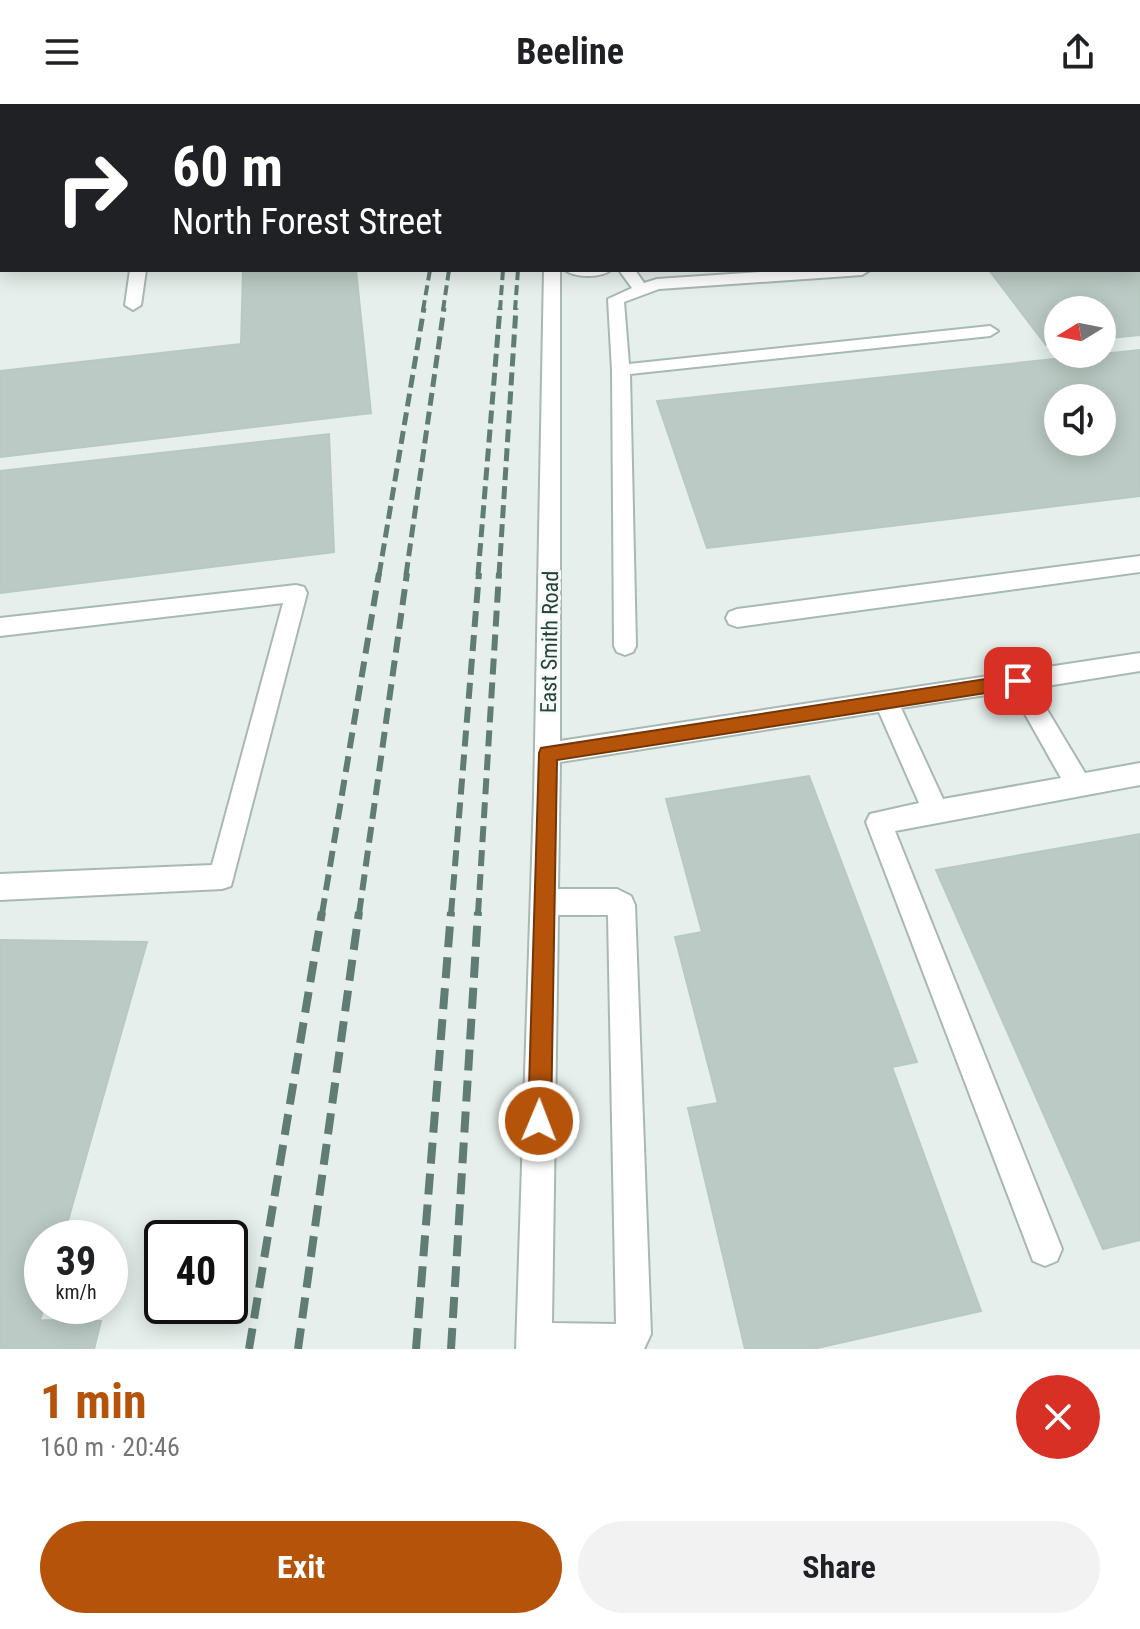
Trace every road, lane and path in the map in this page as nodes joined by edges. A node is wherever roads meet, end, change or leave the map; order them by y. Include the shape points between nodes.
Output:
1 (138, 272) edge
2 (552, 272) edge
3 (628, 272) edge
4 (833, 272) edge
5 (642, 291) junction
6 (133, 305) dead end
7 (990, 331) dead end
8 (621, 370) junction
9 (1140, 564) edge
10 (737, 618) dead end
11 (0, 627) edge
12 (625, 646) dead end
13 (1140, 662) edge
14 (1018, 681) junction
15 (886, 701) junction
16 (548, 753) junction
17 (1140, 774) edge
18 (1079, 786) junction
19 (936, 812) junction
20 (0, 887) edge
21 (544, 902) junction
22 (1045, 1249) dead end
23 (534, 1345) edge

1 - 6 street
2 - 16 street, East Smith Road
3 - 5 street
4 - 5 street via 657,284
5 - 8 street via 616,299
7 - 8 street
8 - 12 street
9 - 10 street
11 - 20 street via 296,593 222,877
13 - 14 street
14 - 15 street
14 - 18 street
15 - 16 street
15 - 19 street
16 - 21 street, East Smith Road
17 - 18 street
18 - 19 street
19 - 22 street via 879,822
21 - 23 street, East Smith Road
21 - 23 street via 621,905 634,1334 627,1342

